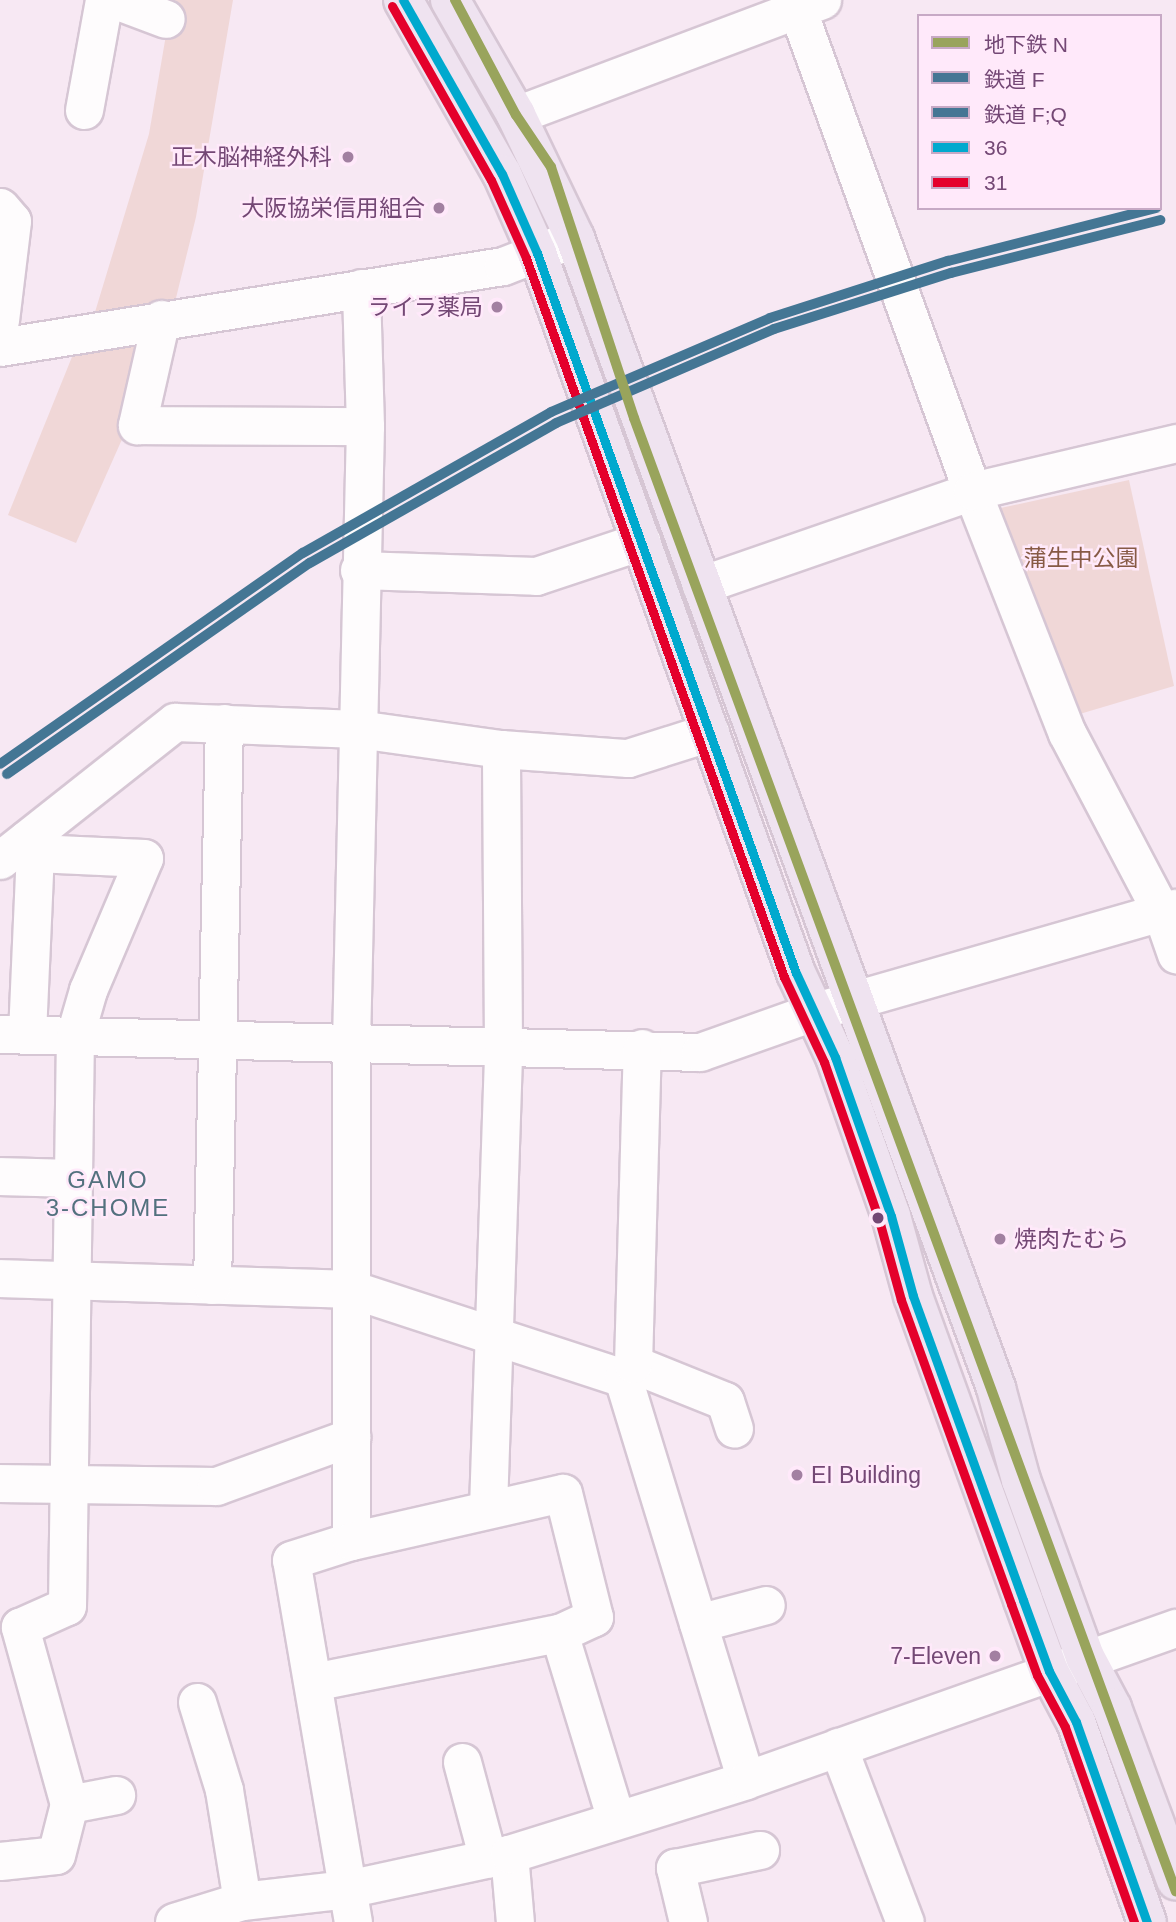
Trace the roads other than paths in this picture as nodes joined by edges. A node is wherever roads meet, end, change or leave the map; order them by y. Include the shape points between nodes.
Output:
1 (104, 0) edge
2 (115, 0) edge
3 (403, 0) edge
4 (450, 0) edge
5 (805, 3) edge
6 (166, 19) dead end
7 (84, 110) dead end
8 (516, 115) junction
9 (0, 207) edge
10 (575, 237) junction
11 (537, 253) junction
12 (361, 288) junction
13 (161, 319) junction
14 (0, 320) edge
15 (0, 347) edge
16 (365, 426) junction
17 (1176, 443) edge
18 (972, 491) junction
19 (641, 541) junction
20 (359, 570) junction
21 (701, 585) junction
22 (224, 723) junction
23 (358, 729) junction
24 (710, 732) junction
25 (502, 749) junction
26 (21, 851) edge
27 (1168, 910) edge
28 (1176, 954) edge
29 (856, 1002) junction
30 (816, 1011) junction
31 (13, 1034) edge
32 (75, 1035) junction
33 (215, 1038) junction
34 (351, 1043) junction
35 (503, 1045) junction
36 (642, 1048) junction
37 (0, 1176) edge
38 (74, 1178) junction
39 (0, 1278) edge
40 (74, 1281) junction
41 (212, 1285) junction
42 (351, 1289) junction
43 (493, 1336) junction
44 (628, 1371) junction
45 (734, 1429) dead end
46 (351, 1437) junction
47 (0, 1483) edge
48 (67, 1487) junction
49 (488, 1508) junction
50 (351, 1541) junction
51 (766, 1605) dead end
52 (10, 1623) edge
53 (698, 1623) junction
54 (1176, 1628) edge
55 (559, 1633) junction
56 (1085, 1657) junction
57 (1049, 1671) junction
58 (313, 1682) junction
59 (197, 1702) dead end
60 (838, 1746) junction
61 (461, 1762) dead end
62 (746, 1780) junction
63 (116, 1795) dead end
64 (69, 1804) junction
65 (616, 1819) junction
66 (760, 1850) dead end
67 (498, 1856) junction
68 (0, 1861) edge
69 (1176, 1880) edge
70 (242, 1901) junction
71 (350, 1906) edge
72 (183, 1921) edge
73 (515, 1922) edge
74 (688, 1922) edge
75 (905, 1922) edge
76 (1147, 1922) edge

1 - 7 street
2 - 6 street
3 - 11 highway via 502,174
4 - 8 highway
5 - 8 street
5 - 18 street
8 - 10 highway
9 - 14 street via 12,221
10 - 11 street
10 - 21 highway
11 - 12 street via 503,266
11 - 19 highway
12 - 13 street
12 - 16 street
13 - 15 street
13 - 16 street via 137,425
16 - 20 street
17 - 18 street
18 - 21 street
18 - 27 street via 1067,733
19 - 20 street via 536,576
19 - 24 highway
20 - 23 street
21 - 29 highway
22 - 23 street
22 - 26 street via 175,722
22 - 33 street
23 - 25 street
23 - 34 street
24 - 25 street via 628,758
24 - 30 highway via 796,973
25 - 35 street
26 - 31 street
26 - 32 street via 144,858 88,990
27 - 28 street
27 - 29 street
29 - 30 street
29 - 56 highway via 996,1388 1021,1480
30 - 36 street via 700,1052
30 - 57 highway
31 - 32 street
32 - 33 street
32 - 38 street
33 - 34 street
33 - 41 street
34 - 35 street
34 - 42 street
35 - 36 street
35 - 43 street
36 - 44 street
37 - 38 street
38 - 40 street
39 - 40 street
40 - 41 street
40 - 48 street
41 - 42 street
42 - 43 street
42 - 46 street
43 - 44 street
43 - 49 street
44 - 45 street via 725,1401
44 - 53 street
46 - 48 street via 216,1486
46 - 50 street
47 - 48 street
48 - 52 street via 67,1606
49 - 50 street
49 - 55 street via 563,1493 594,1617
50 - 58 street via 291,1560
51 - 53 street
52 - 64 street
53 - 62 street
54 - 56 street
55 - 58 street
55 - 65 street
56 - 57 street
56 - 69 highway via 1112,1708
57 - 60 street
57 - 76 highway via 1076,1722
58 - 71 street
59 - 70 street via 224,1790
60 - 62 street
60 - 75 street
61 - 67 street
62 - 65 street
63 - 64 street
64 - 68 street via 56,1855
65 - 67 street
66 - 74 street via 675,1868
67 - 71 street
67 - 73 street
70 - 71 street
70 - 72 street

